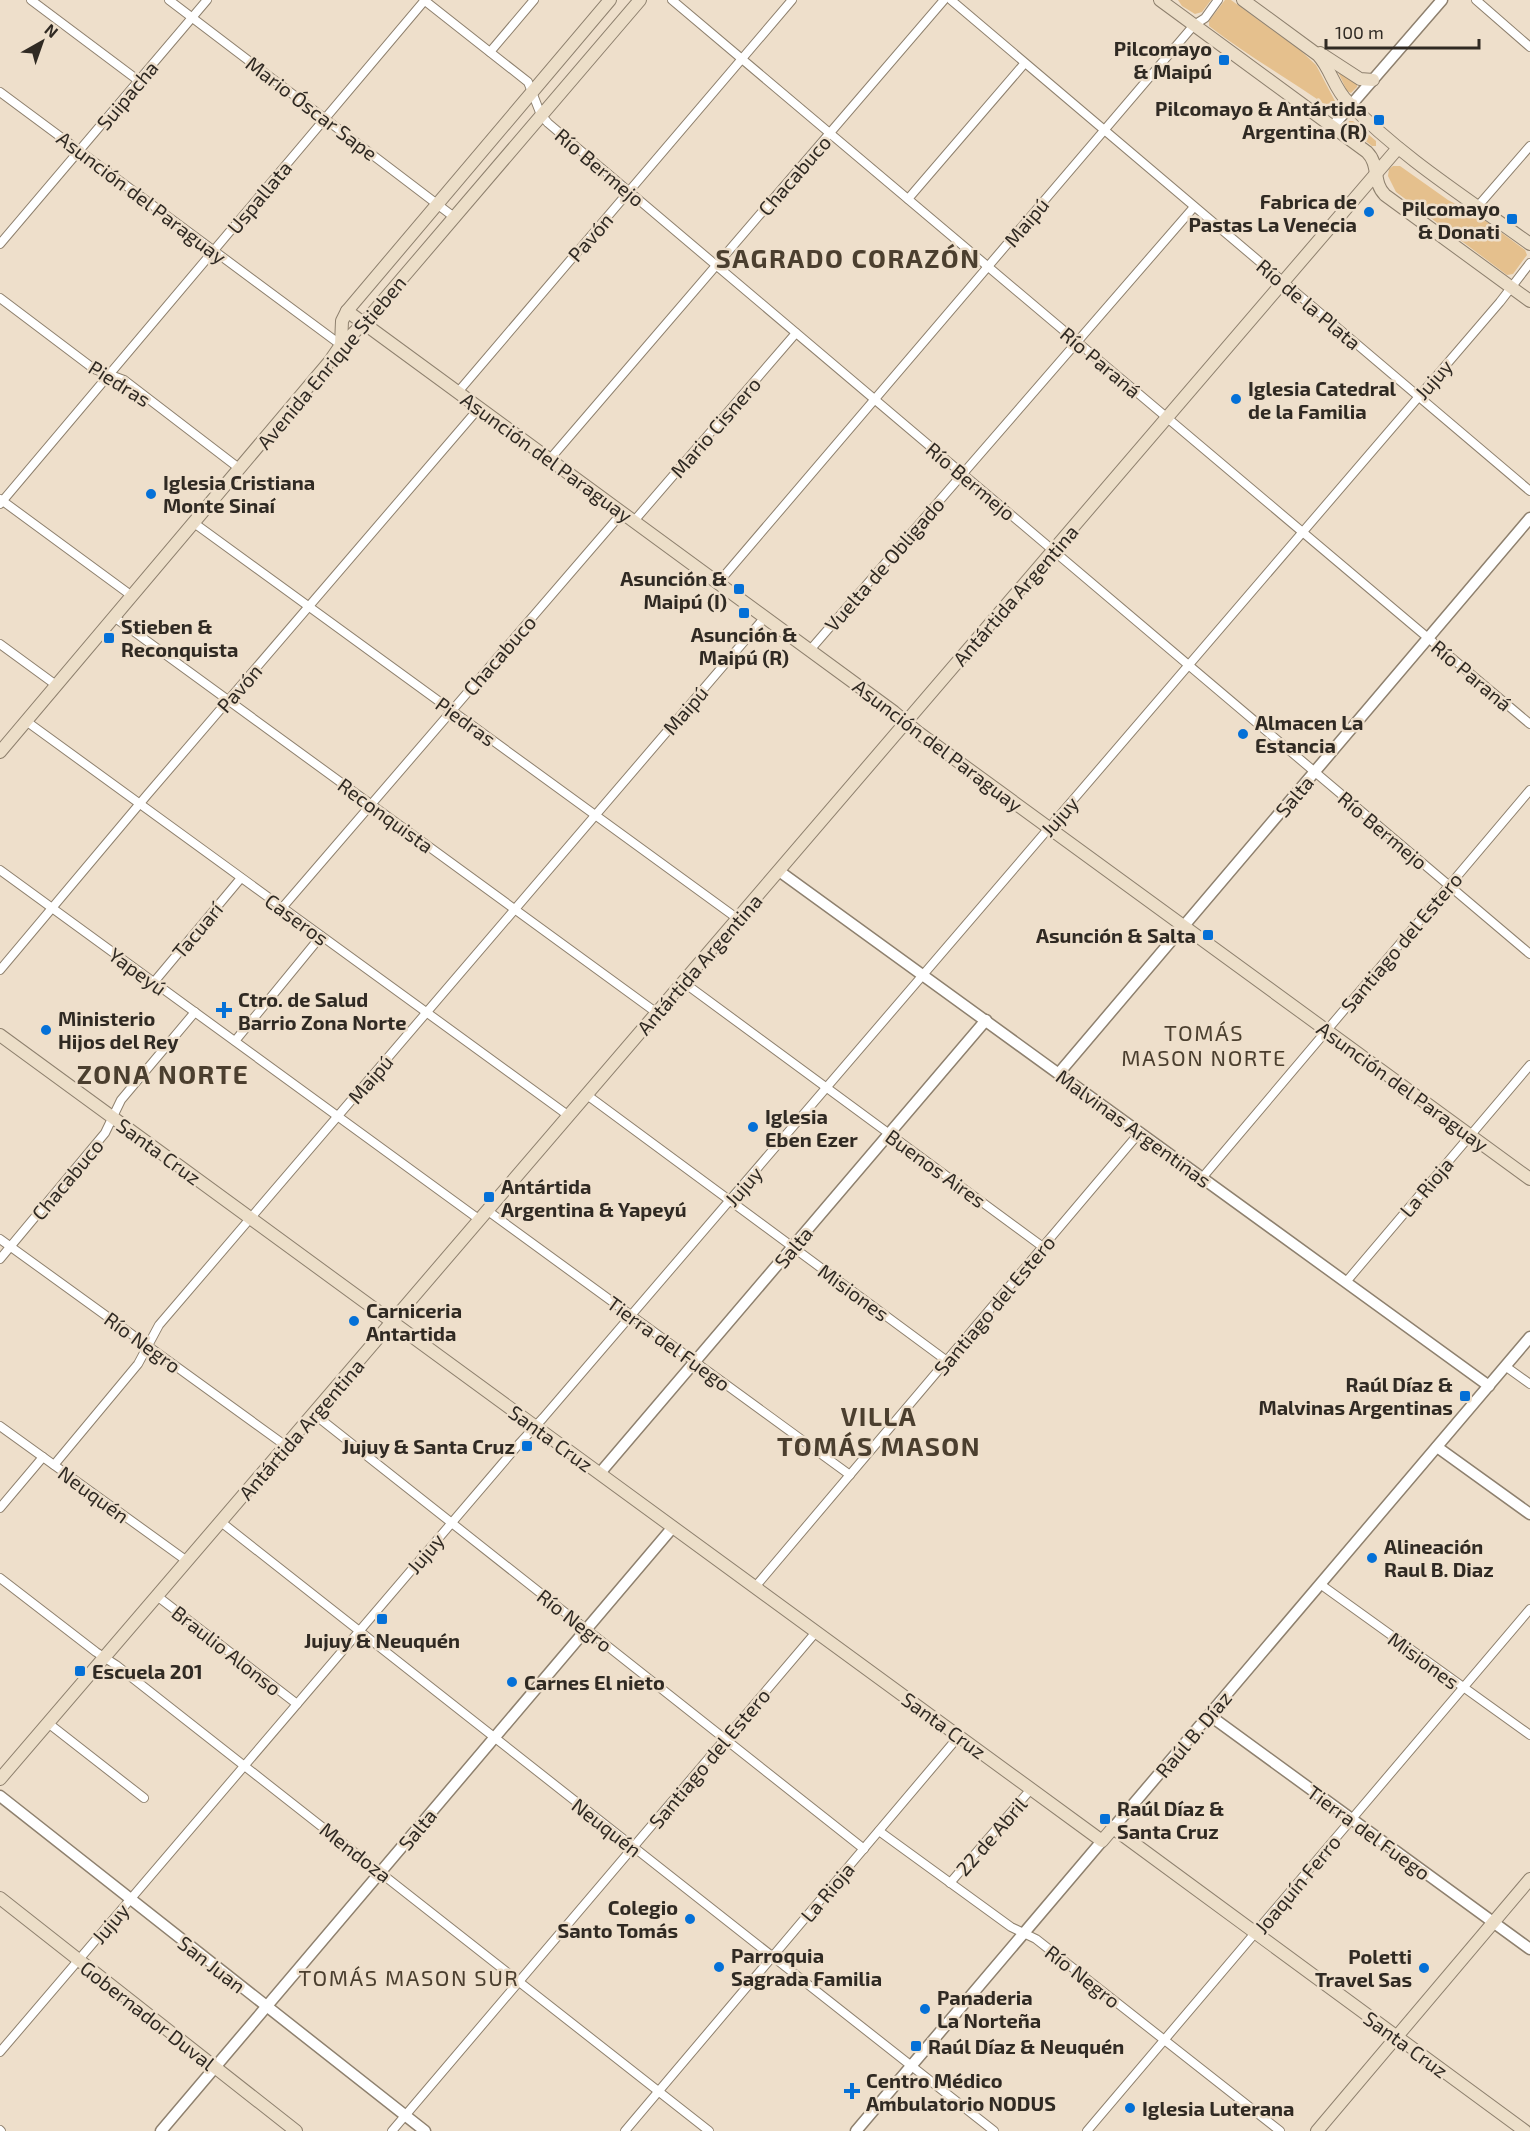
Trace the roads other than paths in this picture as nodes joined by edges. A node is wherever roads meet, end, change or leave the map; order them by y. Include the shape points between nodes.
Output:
1 (31, 0) edge
2 (169, 0) edge
3 (207, 0) edge
4 (424, 0) edge
5 (534, 0) edge
6 (610, 0) edge
7 (640, 0) edge
8 (672, 0) edge
9 (792, 0) edge
10 (944, 0) edge
11 (951, 0) edge
12 (1218, 0) edge
13 (1244, 0) edge
14 (1442, 0) edge
15 (1476, 0) edge
16 (1165, 1) edge
17 (192, 18) junction
18 (1194, 25) junction
19 (1530, 47) edge
20 (1310, 49) junction
21 (490, 52) junction
22 (742, 59) junction
23 (1024, 64) junction
24 (1373, 80) junction
25 (139, 81) junction
26 (533, 91) junction
27 (0, 92) edge
28 (1351, 105) junction
29 (541, 115) junction
30 (325, 118) junction
31 (1332, 126) junction
32 (1104, 131) junction
33 (830, 133) junction
34 (1530, 146) edge
35 (1398, 148) junction
36 (79, 151) junction
37 (1376, 174) junction
38 (629, 191) junction
39 (908, 199) junction
40 (437, 204) junction
41 (1478, 206) junction
42 (1194, 207) junction
43 (454, 216) junction
44 (0, 244) edge
45 (1530, 244) edge
46 (214, 250) junction
47 (1530, 263) edge
48 (716, 266) junction
49 (988, 267) junction
50 (1283, 282) junction
51 (1512, 288) junction
52 (0, 298) edge
53 (1530, 301) edge
54 (347, 311) junction
55 (364, 323) junction
56 (796, 333) junction
57 (1077, 342) junction
58 (341, 345) junction
59 (109, 375) junction
60 (458, 392) junction
61 (1418, 397) junction
62 (875, 400) junction
63 (479, 408) junction
64 (1167, 418) junction
65 (550, 459) junction
66 (240, 469) junction
67 (962, 474) junction
68 (1530, 491) edge
69 (1, 501) edge
70 (622, 513) junction
71 (1530, 518) edge
72 (634, 521) junction
73 (194, 523) junction
74 (1302, 532) junction
75 (1053, 550) junction
76 (718, 583) junction
77 (132, 596) junction
78 (308, 606) junction
79 (114, 617) junction
80 (765, 617) junction
81 (1428, 638) junction
82 (0, 644) edge
83 (810, 650) junction
84 (1188, 665) junction
85 (56, 685) junction
86 (228, 700) junction
87 (452, 711) junction
88 (26, 721) junction
89 (906, 722) junction
90 (1530, 724) edge
91 (0, 752) edge
92 (1315, 772) junction
93 (1530, 790) edge
94 (139, 804) junction
95 (371, 804) junction
96 (595, 815) junction
97 (1049, 828) junction
98 (0, 870) edge
99 (779, 870) junction
100 (241, 878) junction
101 (1449, 886) junction
102 (52, 908) junction
103 (282, 908) junction
104 (515, 909) junction
105 (738, 919) junction
106 (1184, 926) junction
107 (321, 936) junction
108 (1530, 954) edge
109 (0, 970) edge
110 (923, 975) junction
111 (154, 982) junction
112 (683, 982) junction
113 (195, 1012) junction
114 (427, 1012) junction
115 (657, 1013) junction
116 (986, 1020) junction
117 (1327, 1030) junction
118 (0, 1035) edge
119 (235, 1041) junction
120 (1530, 1065) edge
121 (1059, 1073) junction
122 (826, 1088) junction
123 (587, 1095) junction
124 (338, 1116) junction
125 (569, 1116) junction
126 (113, 1118) junction
127 (1140, 1132) junction
128 (889, 1133) junction
129 (1470, 1135) junction
130 (1202, 1178) junction
131 (1530, 1179) edge
132 (730, 1200) junction
133 (484, 1216) junction
134 (251, 1218) junction
135 (0, 1239) edge
136 (10, 1246) junction
137 (1043, 1246) junction
138 (793, 1247) junction
139 (0, 1259) edge
140 (1346, 1282) junction
141 (631, 1316) junction
142 (393, 1322) junction
143 (1530, 1337) edge
144 (148, 1346) junction
145 (947, 1361) junction
146 (694, 1362) junction
147 (1506, 1366) junction
148 (1530, 1384) edge
149 (1489, 1386) junction
150 (314, 1414) junction
151 (0, 1426) edge
152 (535, 1426) junction
153 (286, 1446) junction
154 (1437, 1447) junction
155 (43, 1457) junction
156 (54, 1465) junction
157 (600, 1473) junction
158 (850, 1475) junction
159 (0, 1508) edge
160 (1530, 1514) edge
161 (221, 1522) junction
162 (452, 1522) junction
163 (673, 1527) junction
164 (187, 1561) junction
165 (0, 1578) edge
166 (1320, 1584) junction
167 (755, 1587) junction
168 (157, 1596) junction
169 (1530, 1609) edge
170 (587, 1629) junction
171 (359, 1631) junction
172 (816, 1632) junction
173 (105, 1657) junction
174 (1463, 1688) junction
175 (297, 1704) junction
176 (1209, 1715) junction
177 (48, 1723) junction
178 (1530, 1735) edge
179 (959, 1736) junction
180 (495, 1738) junction
181 (725, 1739) junction
182 (244, 1765) junction
183 (0, 1779) edge
184 (1031, 1789) junction
185 (0, 1796) edge
186 (144, 1798) dead end
187 (1352, 1819) junction
188 (1113, 1828) junction
189 (879, 1831) junction
190 (1102, 1841) junction
191 (633, 1847) junction
192 (864, 1849) junction
193 (381, 1872) junction
194 (1530, 1879) edge
195 (950, 1883) junction
196 (0, 1898) edge
197 (130, 1899) junction
198 (1493, 1923) junction
199 (1256, 1932) junction
200 (1024, 1933) junction
201 (1530, 1949) edge
202 (772, 1957) junction
203 (78, 1960) junction
204 (519, 1982) junction
205 (267, 2006) junction
206 (1397, 2037) junction
207 (1164, 2040) junction
208 (0, 2052) edge
209 (911, 2066) junction
210 (215, 2067) junction
211 (658, 2091) junction
212 (405, 2115) junction
213 (161, 2131) edge
214 (296, 2131) edge
215 (392, 2131) edge
216 (425, 2131) edge
217 (625, 2131) edge
218 (709, 2131) edge
219 (856, 2131) edge
220 (994, 2131) edge
221 (1087, 2131) edge
222 (1280, 2131) edge
223 (1317, 2131) edge
224 (1525, 2131) edge

1 - 25 street
2 - 17 street, Mario Óscar Sape
3 - 17 street, Suipacha
4 - 21 street, Río Bermejo
4 - 30 street, Uspallata
5 - 21 street
6 - 26 main road, Avenida Enrique Stieben
7 - 29 main road, Avenida Enrique Stieben
8 - 22 street, Río Paraná
9 - 22 street, Pavón
10 - 33 street, Chacabuco
11 - 23 street, Río de la Plata
12 - 18 street, Maipú
13 - 20 main road
14 - 24 street
15 - 19 street
16 - 18 main road
17 - 25 street, Suipacha
17 - 30 street, Mario Óscar Sape
18 - 31 main road
18 - 32 street, Maipú
20 - 24 main road via 1360,79
20 - 28 main road via 1323,61
21 - 26 street, Río Bermejo via 528,82
22 - 33 street, Río Paraná
22 - 38 street, Pavón
23 - 32 street, Río de la Plata
23 - 39 street
24 - 28 street
25 - 36 street, Suipacha
26 - 29 street, Río Bermejo
26 - 40 main road, Avenida Enrique Stieben
27 - 36 street, Asunción del Paraguay
28 - 31 street
28 - 35 main road
29 - 38 street, Río Bermejo
29 - 43 main road, Avenida Enrique Stieben
30 - 40 street, Mario Óscar Sape
30 - 46 street, Uspallata
31 - 37 main road via 1371,156
32 - 42 street, Río de la Plata
32 - 49 street, Maipú
33 - 39 street, Río Paraná
33 - 48 street, Chacabuco
34 - 41 street
35 - 37 main road, Antártida Argentina
35 - 41 main road
36 - 44 street, Suipacha
36 - 46 street, Asunción del Paraguay
37 - 50 main road, Antártida Argentina
37 - 51 main road via 1377,186 1385,195
38 - 48 street, Río Bermejo
38 - 60 street, Pavón
39 - 49 street, Río Paraná
40 - 43 street, Mario Óscar Sape
40 - 54 main road, Avenida Enrique Stieben
41 - 45 main road
42 - 50 street, Río de la Plata
42 - 57 street, Vuelta de Obligado
43 - 55 main road, Avenida Enrique Stieben
46 - 58 street, Asunción del Paraguay
46 - 59 street, Uspallata
47 - 51 street, Jujuy
48 - 56 street, Río Bermejo
48 - 65 street, Chacabuco
49 - 57 street, Río Paraná
49 - 62 street, Maipú
50 - 61 street, Río de la Plata
50 - 64 main road, Antártida Argentina
51 - 53 main road
51 - 61 street, Jujuy
52 - 59 street, Piedras via 94,369
54 - 55 main road, Asunción del Paraguay
54 - 58 main road via 342,321
55 - 58 main road, Avenida Enrique Stieben
55 - 60 main road, Asunción del Paraguay
56 - 62 street, Río Bermejo
56 - 72 street, Mario Cisnero
57 - 64 street, Río Paraná
57 - 67 street, Vuelta de Obligado
58 - 66 main road, Avenida Enrique Stieben
59 - 66 street, Piedras via 124,380
59 - 69 street, Uspallata
60 - 63 main road, Asunción del Paraguay
61 - 68 street, Río de la Plata
61 - 74 street, Jujuy
62 - 67 street, Río Bermejo
62 - 76 street, Maipú
63 - 65 main road, Asunción del Paraguay
63 - 78 street, Pavón
64 - 74 street, Río Paraná
64 - 75 main road, Antártida Argentina
65 - 70 main road, Asunción del Paraguay
66 - 73 main road, Avenida Enrique Stieben
67 - 75 street, Río Bermejo
67 - 83 street, Vuelta de Obligado
69 - 77 street
70 - 72 main road, Asunción del Paraguay
70 - 87 street, Chacabuco
71 - 81 street, Salta
72 - 76 main road, Asunción del Paraguay
73 - 77 main road, Avenida Enrique Stieben
73 - 78 street, Piedras
74 - 81 street, Río Paraná
74 - 84 street, Jujuy
75 - 84 street, Río Bermejo
75 - 89 main road, Antártida Argentina
76 - 80 main road, Asunción del Paraguay
77 - 79 main road, Avenida Enrique Stieben
78 - 86 street, Pavón
78 - 87 street, Piedras
79 - 85 main road, Avenida Enrique Stieben
79 - 86 street, Reconquista
80 - 83 main road, Asunción del Paraguay
80 - 96 street, Maipú
81 - 90 street, Río Paraná
81 - 92 street, Salta
82 - 85 street
83 - 89 main road, Asunción del Paraguay
84 - 92 street, Río Bermejo
84 - 97 street, Jujuy
85 - 88 main road, Avenida Enrique Stieben
86 - 94 street, Pavón
86 - 95 street, Reconquista
87 - 95 street, Chacabuco
87 - 96 street, Piedras
88 - 91 main road, Avenida Enrique Stieben
88 - 94 street, Caseros
89 - 97 main road, Asunción del Paraguay
89 - 99 main road, Antártida Argentina
92 - 101 street, Río Bermejo
92 - 106 street, Salta
93 - 101 street, Santiago del Estero
94 - 100 street, Caseros
94 - 102 street, Pavón
95 - 103 street, Chacabuco
95 - 104 street, Reconquista
96 - 104 street, Maipú
96 - 105 street, Piedras
97 - 106 main road, Asunción del Paraguay
97 - 110 street, Jujuy
98 - 102 street, Yapeyú
99 - 105 main road, Antártida Argentina
99 - 110 street, Malvinas Argentinas
100 - 103 street, Caseros
100 - 111 street, Tacuarí
101 - 108 street, Río Bermejo
101 - 117 street, Santiago del Estero
102 - 109 street, Pavón
102 - 111 street, Yapeyú
103 - 107 street, Caseros
104 - 114 street, Maipú
104 - 115 street, Reconquista
105 - 112 main road, Antártida Argentina
106 - 117 main road, Asunción del Paraguay
106 - 121 street, Salta
107 - 114 street, Caseros
107 - 119 street
110 - 116 street, Malvinas Argentinas
110 - 122 street, Jujuy
111 - 113 street, Yapeyú
112 - 115 main road, Antártida Argentina
112 - 122 street, Buenos Aires
113 - 119 street, Yapeyú
113 - 126 street, Chacabuco via 121,1101
114 - 124 street, Maipú
114 - 125 street, Caseros
115 - 123 main road, Antártida Argentina
116 - 121 street, Malvinas Argentinas
116 - 128 street, Salta
117 - 129 main road, Asunción del Paraguay
117 - 130 street, Santiago del Estero
118 - 126 main road, Santa Cruz
119 - 124 street, Yapeyú
120 - 129 street, La Rioja
121 - 127 street, Malvinas Argentinas
122 - 128 street, Buenos Aires
122 - 132 street, Jujuy
123 - 125 main road, Antártida Argentina
123 - 132 street, Misiones
124 - 133 street, Yapeyú
124 - 134 street, Maipú
125 - 133 main road, Antártida Argentina
126 - 134 main road, Santa Cruz
126 - 136 street, Chacabuco via 105,1133
127 - 130 street, Malvinas Argentinas
127 - 137 street, Santiago del Estero
128 - 137 street, Buenos Aires
128 - 138 street, Salta
129 - 131 main road, Asunción del Paraguay
129 - 140 street, La Rioja
130 - 140 street, Malvinas Argentinas
132 - 138 street, Misiones
132 - 141 street, Jujuy
133 - 141 street, Tierra del Fuego
133 - 142 main road, Antártida Argentina
134 - 142 main road, Santa Cruz
134 - 144 street, Maipú via 159,1325
135 - 136 street, Río Negro
136 - 139 street, Chacabuco
136 - 144 street, Río Negro
137 - 145 street, Santiago del Estero
138 - 145 street, Misiones
138 - 146 street, Salta
140 - 149 street, Malvinas Argentinas
141 - 146 street, Tierra del Fuego
141 - 152 street, Jujuy
142 - 150 main road, Antártida Argentina
142 - 152 main road, Santa Cruz
143 - 147 street, Raúl B. Díaz
144 - 153 street, Río Negro
144 - 156 street, Maipú via 138,1364
145 - 158 street, Santiago del Estero
146 - 157 street, Salta
146 - 158 street, Tierra del Fuego
147 - 148 street
147 - 149 street, Raúl B. Díaz
149 - 154 street, Raúl B. Díaz
150 - 153 main road, Antártida Argentina
150 - 162 street, Río Negro
151 - 155 street, Neuquén
152 - 157 main road, Santa Cruz
152 - 162 street, Jujuy
153 - 161 main road, Antártida Argentina
154 - 160 street
154 - 166 street, Raúl B. Díaz
155 - 156 street, Neuquén
155 - 159 street
156 - 164 street, Neuquén
157 - 163 main road, Santa Cruz
158 - 167 street, Santiago del Estero
161 - 164 main road, Antártida Argentina
161 - 171 street, Neuquén
162 - 170 street, Río Negro
162 - 171 street, Jujuy
163 - 167 main road, Santa Cruz
163 - 170 street, Salta
164 - 168 main road, Antártida Argentina
165 - 173 street, Mendoza
166 - 174 street, Misiones
166 - 176 street, Raúl B. Díaz
167 - 172 main road, Santa Cruz
168 - 173 main road, Antártida Argentina
168 - 175 street, Braulio Alonso
169 - 174 street, Joaquín Ferro
170 - 180 street, Salta
170 - 181 street, Río Negro
171 - 175 street, Jujuy
171 - 180 street, Neuquén
172 - 179 main road, Santa Cruz
172 - 181 street, Santiago del Estero
173 - 177 main road, Antártida Argentina
173 - 182 street, Mendoza
174 - 178 street, Misiones
174 - 187 street, Joaquín Ferro
175 - 182 street, Jujuy
176 - 187 street, Tierra del Fuego
176 - 188 street, Raúl B. Díaz
177 - 183 main road, Antártida Argentina
177 - 186 street
179 - 184 main road, Santa Cruz
179 - 189 street, La Rioja
180 - 191 street, Neuquén
180 - 193 street, Salta
181 - 191 street, Santiago del Estero
181 - 192 street, Río Negro
182 - 193 street, Mendoza
182 - 197 street, Jujuy
184 - 190 main road, Santa Cruz
184 - 195 street, 22 de Abril
185 - 197 street, San Juan
187 - 198 street, Tierra del Fuego
187 - 199 street, Joaquín Ferro
188 - 190 main road, Raúl B. Díaz
188 - 199 main road, Santa Cruz
189 - 192 street, La Rioja
189 - 195 street, Río Negro
190 - 200 street, Raúl B. Díaz
191 - 202 street, Neuquén
191 - 204 street, Santiago del Estero
192 - 202 street, La Rioja
193 - 204 street, Mendoza
193 - 205 street, Salta
194 - 198 main road
195 - 200 street, Río Negro
196 - 203 main road, Gobernador Duval
197 - 203 street, Jujuy
197 - 205 street, San Juan
198 - 201 street, Tierra del Fuego
198 - 206 main road
199 - 206 main road, Santa Cruz
199 - 207 street, Joaquín Ferro
200 - 207 street, Río Negro
200 - 209 street, Raúl B. Díaz
202 - 209 street, Neuquén
202 - 211 street, La Rioja
203 - 208 street, Jujuy
203 - 210 main road, Gobernador Duval
204 - 211 street, Mendoza
204 - 212 street, Santiago del Estero
205 - 210 street, Salta
205 - 212 street, San Juan
206 - 223 main road
206 - 224 main road, Santa Cruz
207 - 221 street, Joaquín Ferro
207 - 222 street, Río Negro
209 - 219 street, Raúl B. Díaz
209 - 220 street, Neuquén
210 - 213 street, Salta
210 - 214 main road, Gobernador Duval
211 - 217 street, La Rioja
211 - 218 street, Mendoza
212 - 215 street, Santiago del Estero
212 - 216 street, San Juan

